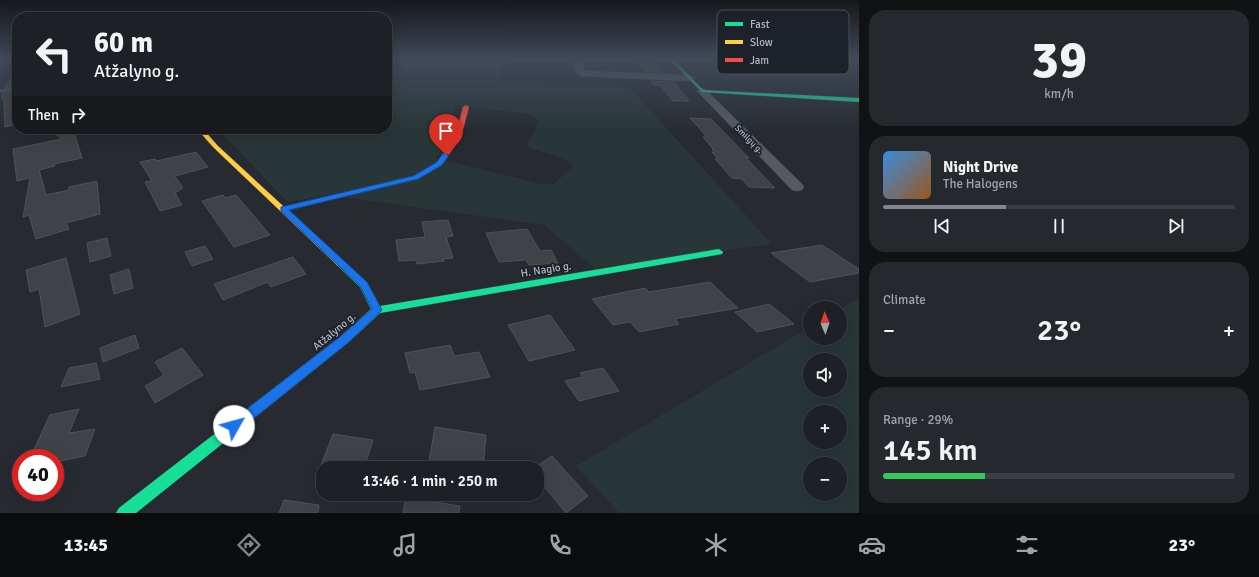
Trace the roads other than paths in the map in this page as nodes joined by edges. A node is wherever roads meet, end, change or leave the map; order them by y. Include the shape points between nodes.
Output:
1 (695, 83) edge
2 (12, 89) edge
3 (0, 91) edge
4 (702, 91) junction
5 (859, 100) edge
6 (466, 107) dead end
7 (204, 134) edge
8 (797, 187) dead end
9 (284, 209) junction
10 (720, 252) dead end
11 (377, 310) junction
12 (124, 513) edge

1 - 4 street, Smilgų g.
2 - 3 lane
4 - 5 street
4 - 8 street, Smilgų g.
6 - 9 street via 458,137 440,164 416,178
7 - 9 street
9 - 11 street via 364,285
10 - 11 street, H. Nagio g.
11 - 12 street, Atžalyno g. via 345,339

